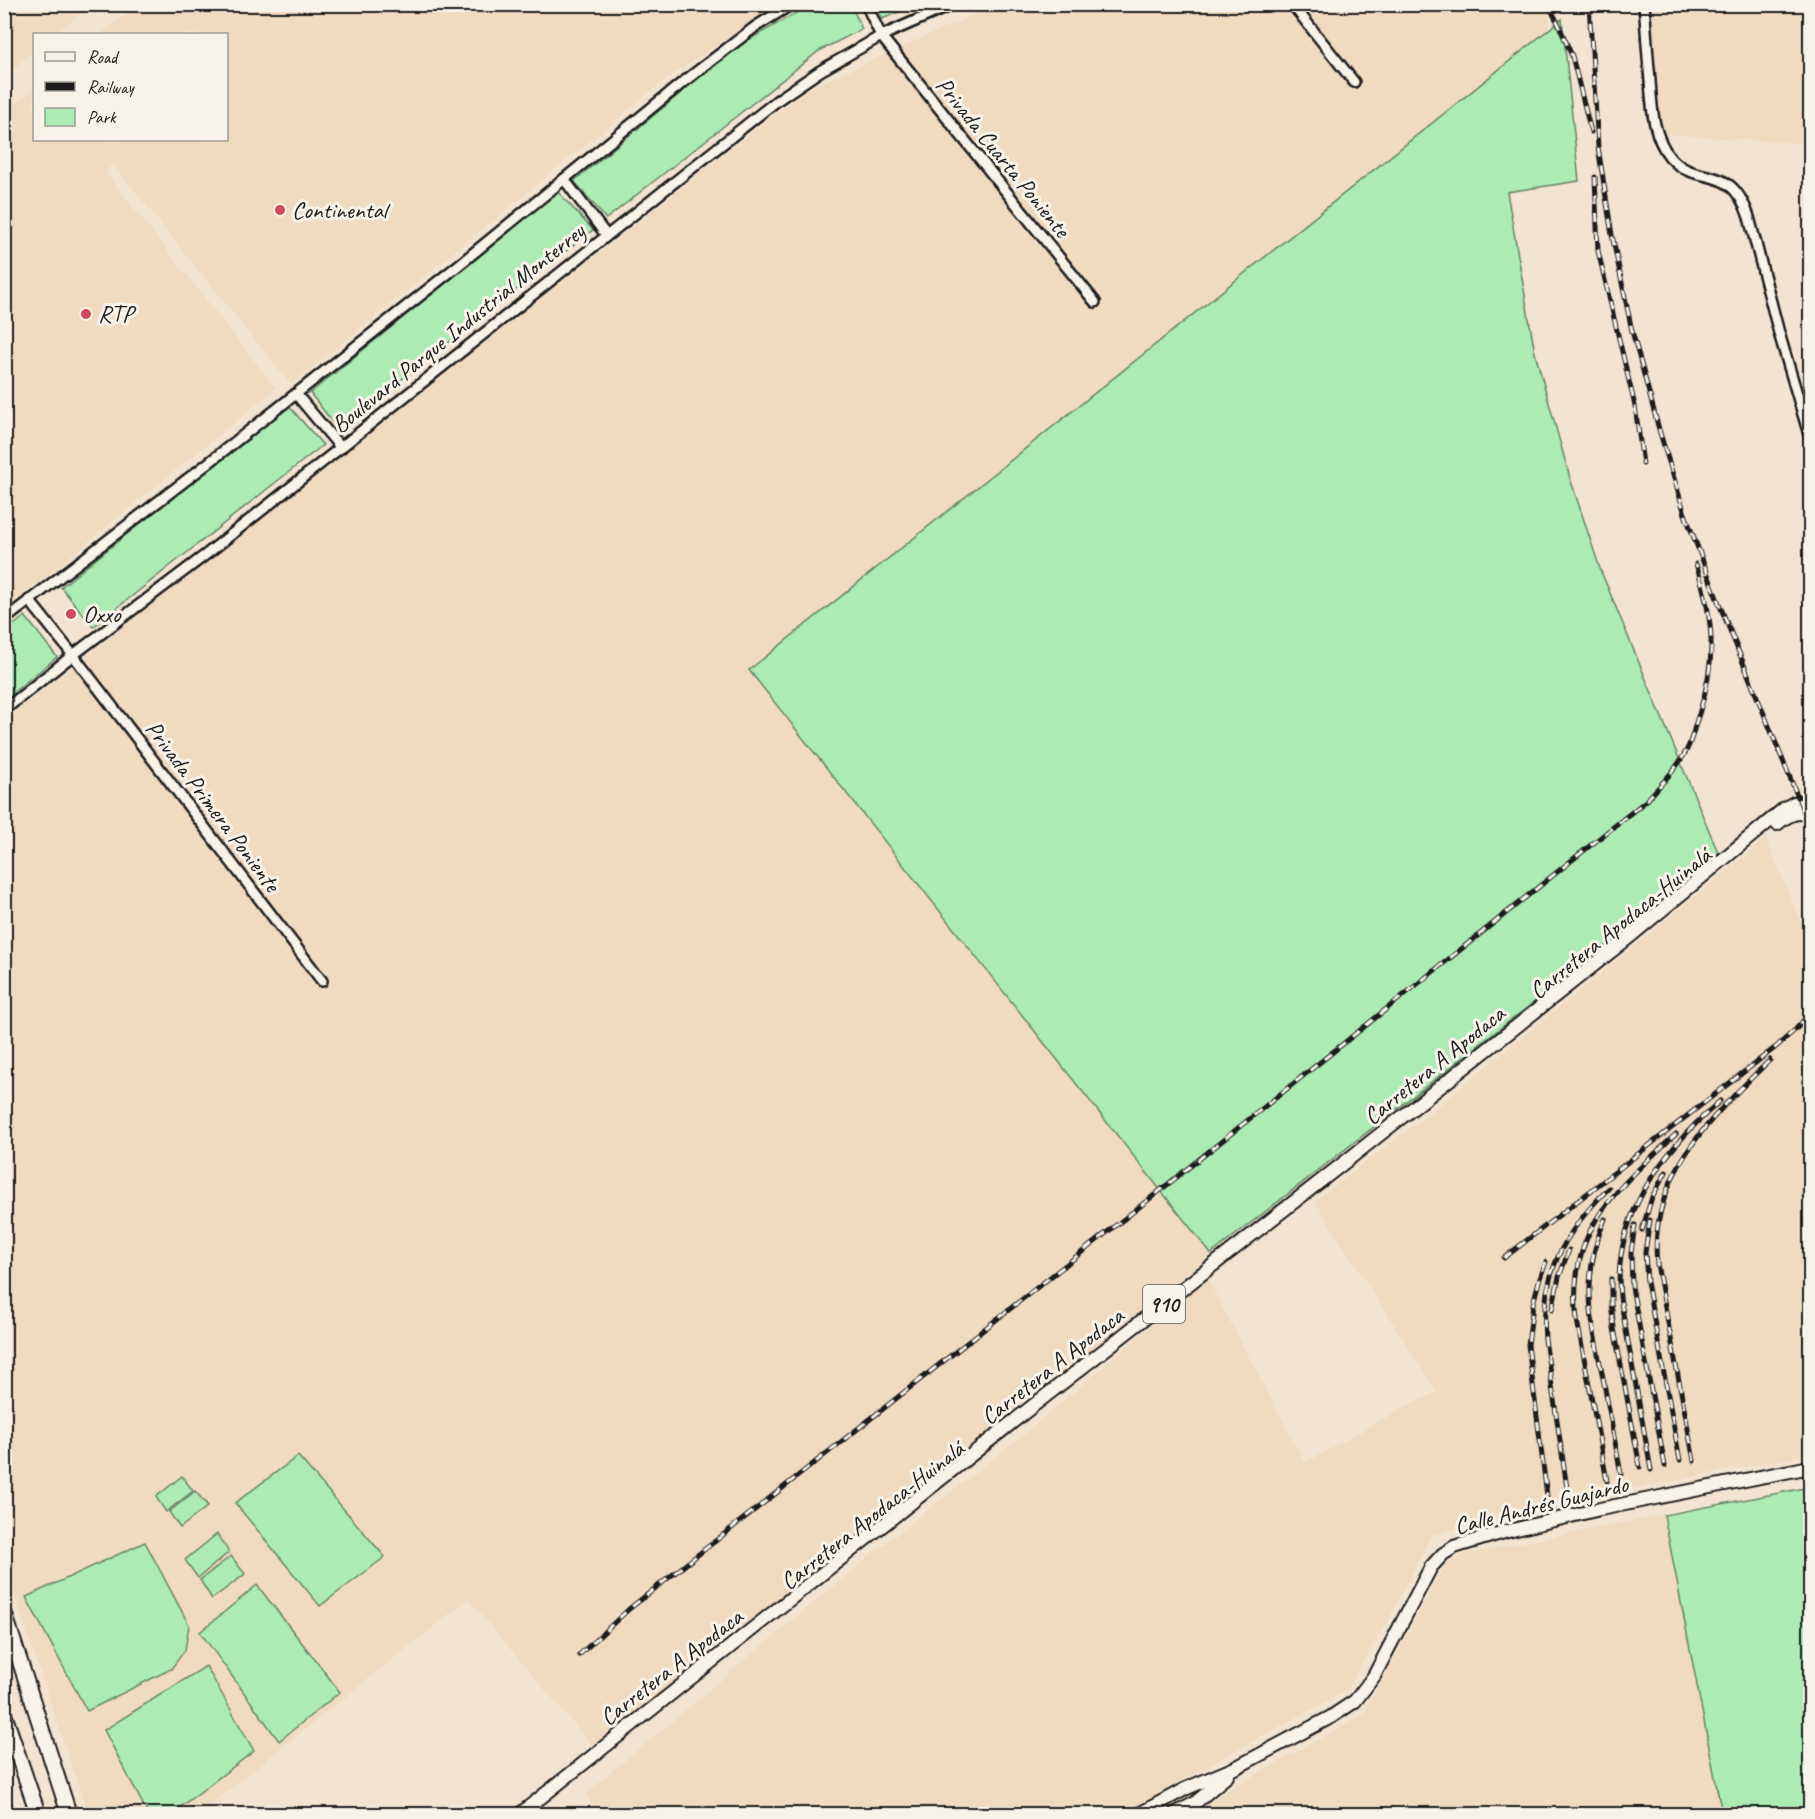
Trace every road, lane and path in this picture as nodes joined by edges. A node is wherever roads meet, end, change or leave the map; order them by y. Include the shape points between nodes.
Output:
1 (792, 4) edge
2 (866, 4) edge
3 (954, 4) edge
4 (1292, 4) edge
5 (1644, 4) edge
6 (881, 36) junction
7 (1354, 82) dead end
8 (564, 179) junction
9 (606, 235) junction
10 (1095, 302) dead end
11 (296, 394) junction
12 (1810, 438) edge
13 (341, 448) junction
14 (29, 600) junction
15 (4, 620) edge
16 (73, 655) junction
17 (4, 710) edge
18 (1810, 802) edge
19 (1810, 815) edge
20 (322, 981) dead end
21 (1810, 1467) edge
22 (4, 1612) edge
23 (4, 1714) edge
24 (1237, 1767) junction
25 (4, 1801) edge
26 (9, 1815) edge
27 (38, 1815) edge
28 (69, 1815) edge
29 (520, 1815) edge
30 (528, 1815) edge
31 (1139, 1815) edge
32 (1174, 1815) edge

1 - 8 street, Boulevard Parque Industrial Monterrey via 713,59
2 - 6 street, Privada Cuarta Poniente
3 - 6 street, Boulevard Parque Industrial Monterrey
4 - 7 street
5 - 12 street via 1653,120 1661,145 1684,168 1729,183 1745,206
6 - 9 street, Boulevard Parque Industrial Monterrey via 778,99
6 - 10 street, Privada Cuarta Poniente
8 - 9 street
8 - 11 street, Boulevard Parque Industrial Monterrey
9 - 13 street, Boulevard Parque Industrial Monterrey
11 - 13 street
11 - 14 street, Boulevard Parque Industrial Monterrey
13 - 16 street, Boulevard Parque Industrial Monterrey
14 - 15 street, Boulevard Parque Industrial Monterrey
14 - 16 street, Privada Primera Poniente
16 - 17 street, Boulevard Parque Industrial Monterrey
16 - 20 street, Privada Primera Poniente
18 - 29 main road, Carretera A Apodaca / 910 via 1785,808 1628,938
19 - 30 main road, Carretera Apodaca-Huinalá / 910 via 1798,813 1787,817
21 - 24 main road, Calle Andrés Guajardo via 1570,1516 1454,1547 1431,1568 1374,1676 1355,1701
22 - 28 highway
23 - 27 highway
24 - 31 main road, Calle Andrés Guajardo via 1185,1789
24 - 32 main road, Calle Andrés Guajardo via 1195,1803
25 - 26 street

